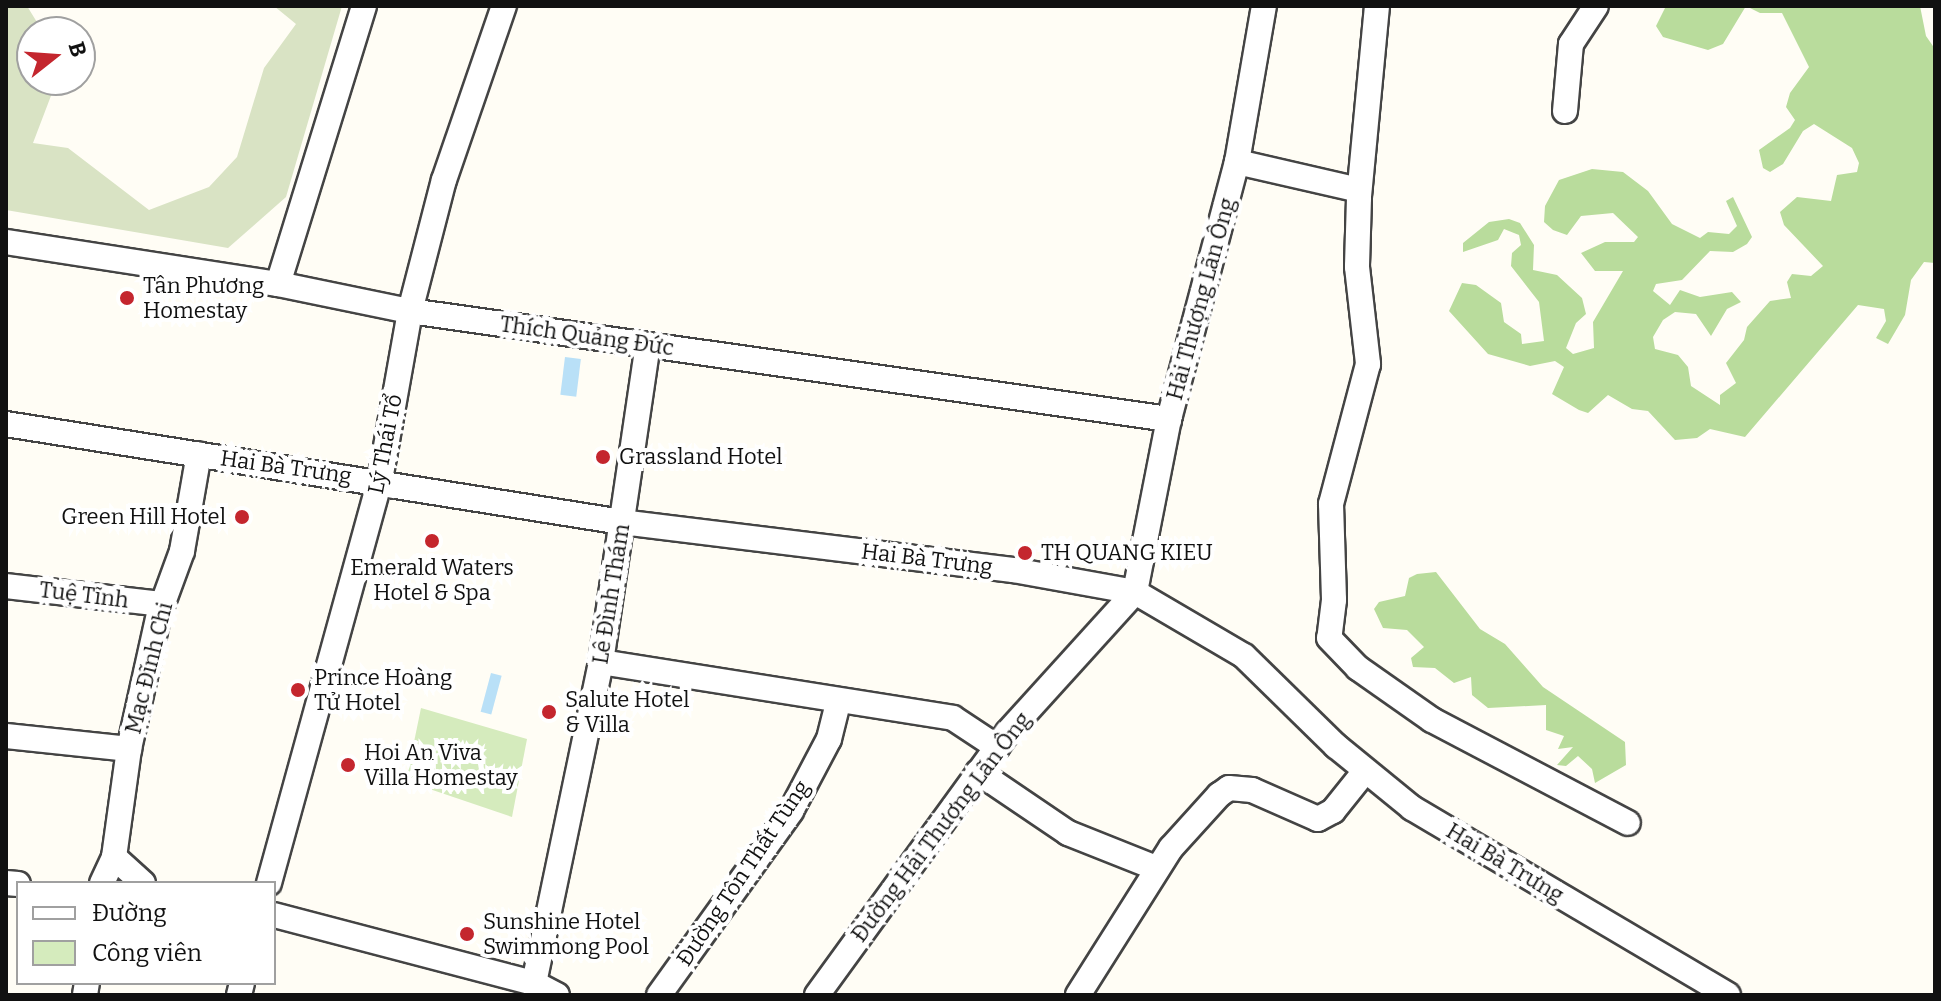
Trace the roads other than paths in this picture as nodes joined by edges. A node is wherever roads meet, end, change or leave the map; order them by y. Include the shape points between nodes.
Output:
1 (364, 6) edge
2 (504, 6) edge
3 (1264, 6) edge
4 (1377, 6) edge
5 (1596, 6) edge
6 (1565, 111) dead end
7 (1237, 162) junction
8 (1359, 190) junction
9 (6, 242) edge
10 (278, 284) junction
11 (410, 311) junction
12 (648, 345) junction
13 (1169, 419) junction
14 (6, 424) edge
15 (199, 454) junction
16 (380, 480) junction
17 (622, 522) junction
18 (6, 586) edge
19 (1135, 592) junction
20 (162, 604) junction
21 (601, 662) junction
22 (838, 702) junction
23 (6, 736) edge
24 (997, 747) junction
25 (129, 749) junction
26 (1365, 771) junction
27 (978, 772) junction
28 (1628, 823) dead end
29 (114, 857) junction
30 (1156, 868) junction
31 (103, 881) edge
32 (141, 881) edge
33 (270, 881) edge
34 (276, 916) edge
35 (534, 983) junction
36 (557, 995) edge
37 (659, 995) edge
38 (817, 995) edge
39 (1078, 995) edge
40 (1728, 995) edge

1 - 10 street
2 - 11 street, Lý Thái Tổ via 444,180
3 - 7 street, Hải Thượng Lãn Ông
4 - 8 street
5 - 6 street via 1571,44
7 - 8 street
7 - 13 street, Hải Thượng Lãn Ông
8 - 28 street via 1357,267 1368,364 1331,504 1334,600 1329,638 1358,668 1432,720
9 - 10 street, Thích Quảng Đức
10 - 11 street, Thích Quảng Đức
11 - 12 street, Thích Quảng Đức
11 - 16 street, Lý Thái Tổ
12 - 13 street, Thích Quảng Đức
12 - 17 street, Lê Đình Thám
13 - 19 street, Hải Thượng Lãn Ông
14 - 15 street, Hai Bà Trưng
15 - 16 street, Hai Bà Trưng
15 - 20 street, Mạc Đĩnh Chi via 182,551
16 - 17 street, Hai Bà Trưng
16 - 33 street, Lý Thái Tổ
17 - 19 street, Hai Bà Trưng via 1013,570
17 - 21 street, Lê Đình Thám
18 - 20 street, Tuệ Tĩnh
19 - 24 street, Đường Hải Thượng Lãn Ông
19 - 26 street, Hai Bà Trưng via 1244,656
20 - 25 street, Mạc Đĩnh Chi
21 - 22 street
21 - 35 street, Lê Đình Thám
22 - 24 street via 953,718
22 - 37 street, Đường Tôn Thất Tùng via 829,739 791,811
23 - 25 street
24 - 27 street, Đường Hải Thượng Lãn Ông
25 - 29 street, Mạc Đĩnh Chi
26 - 30 street via 1333,811 1318,819 1252,790 1229,788
26 - 40 street, Hai Bà Trưng via 1412,808
27 - 30 street via 1068,833
27 - 38 street, Đường Hải Thượng Lãn Ông
29 - 31 street, Mạc Đĩnh Chi
29 - 32 street
30 - 39 street
34 - 35 street
35 - 36 street

